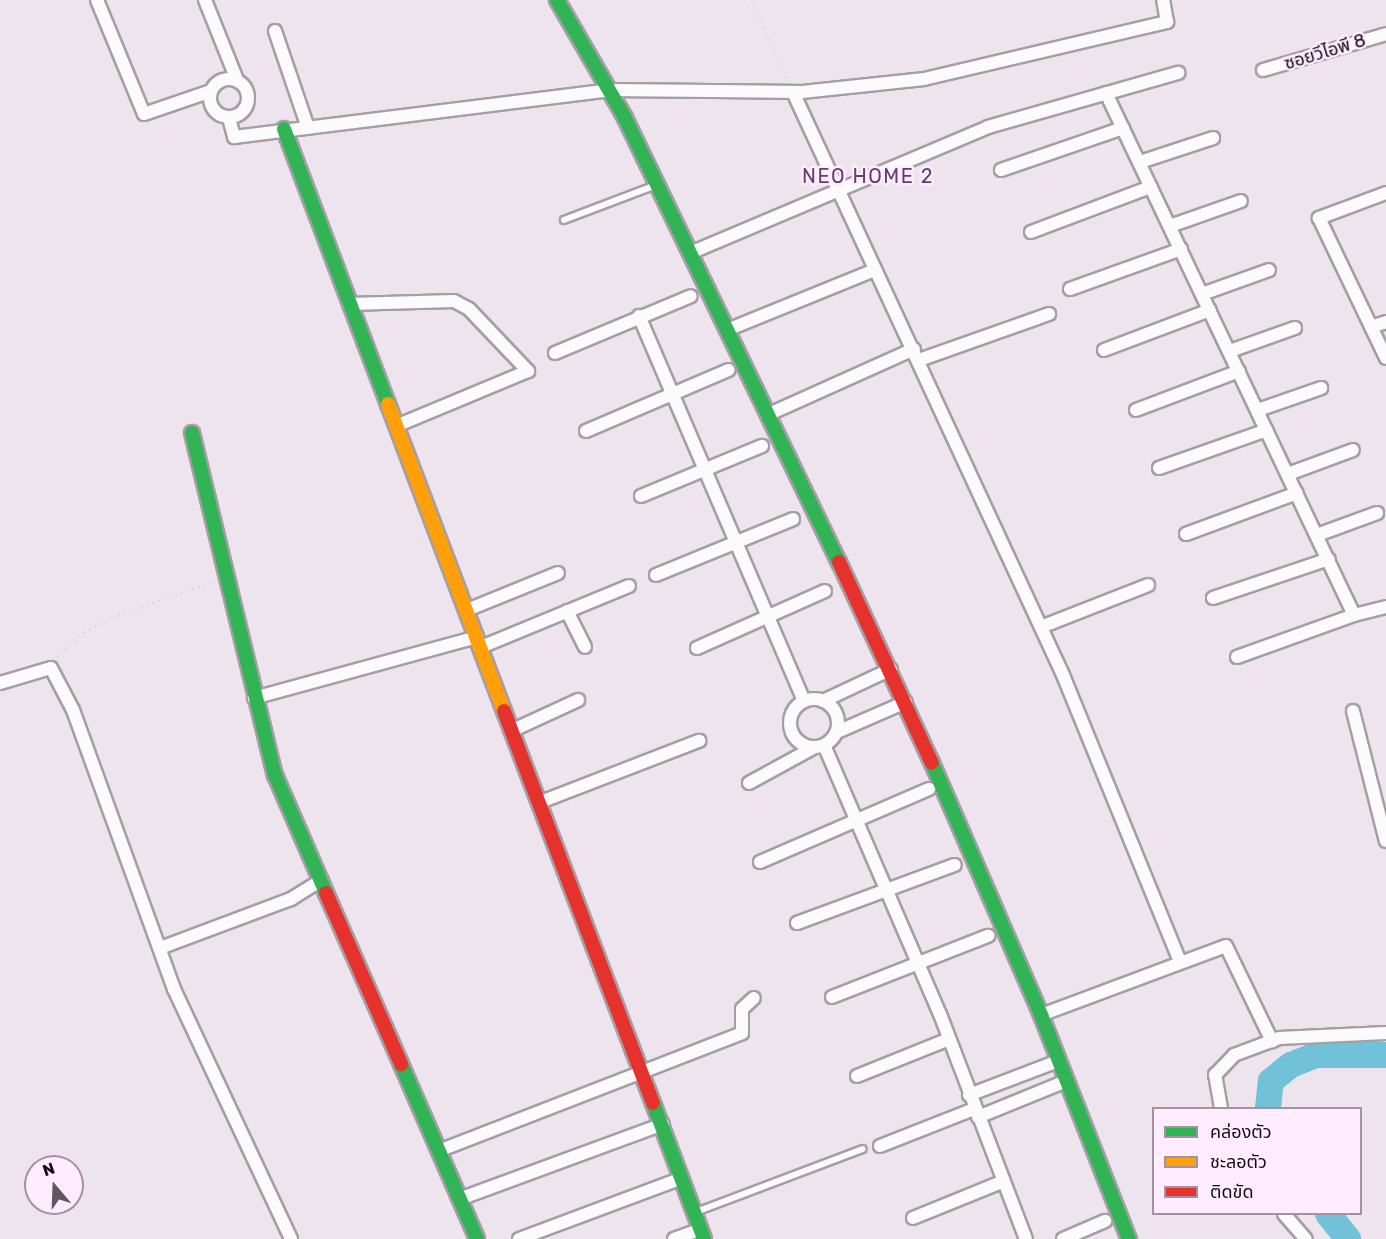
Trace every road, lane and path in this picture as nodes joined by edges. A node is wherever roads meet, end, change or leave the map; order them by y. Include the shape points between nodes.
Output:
1 (97, 0) edge
2 (205, 0) edge
3 (557, 0) edge
4 (752, 0) edge
5 (1163, 0) edge
6 (275, 31) dead end
7 (1386, 34) edge
8 (1263, 70) dead end
9 (1178, 73) dead end
10 (237, 80) junction
11 (609, 90) junction
12 (211, 91) junction
13 (793, 92) junction
14 (1106, 93) junction
15 (229, 118) junction
16 (308, 128) junction
17 (1123, 128) junction
18 (284, 129) junction
19 (1213, 138) dead end
20 (1140, 162) junction
21 (1001, 170) dead end
22 (657, 185) junction
23 (1151, 187) junction
24 (837, 188) junction
25 (1386, 193) edge
26 (1241, 201) dead end
27 (564, 220) dead end
28 (1170, 226) junction
29 (1031, 231) dead end
30 (1181, 249) junction
31 (690, 253) junction
32 (875, 270) junction
33 (1269, 270) dead end
34 (1070, 289) dead end
35 (1202, 294) junction
36 (691, 296) dead end
37 (349, 304) junction
38 (1210, 310) junction
39 (1048, 314) dead end
40 (639, 316) junction
41 (1386, 322) edge
42 (1371, 327) junction
43 (1295, 328) dead end
44 (727, 330) junction
45 (1104, 350) dead end
46 (1230, 351) junction
47 (555, 353) dead end
48 (917, 355) junction
49 (1386, 358) edge
50 (728, 370) dead end
51 (1239, 371) junction
52 (1321, 388) dead end
53 (672, 394) junction
54 (1136, 410) dead end
55 (1258, 410) junction
56 (767, 415) junction
57 (396, 426) junction
58 (1268, 430) junction
59 (586, 431) dead end
60 (192, 433) dead end
61 (762, 446) dead end
62 (1353, 450) dead end
63 (704, 468) junction
64 (1159, 468) dead end
65 (1288, 474) junction
66 (1298, 494) junction
67 (641, 496) dead end
68 (1377, 513) dead end
69 (792, 519) dead end
70 (1186, 534) dead end
71 (1317, 536) junction
72 (737, 544) junction
73 (1329, 559) junction
74 (558, 573) dead end
75 (656, 575) dead end
76 (224, 578) junction
77 (1148, 585) dead end
78 (629, 586) dead end
79 (825, 591) dead end
80 (1214, 598) dead end
81 (1386, 607) edge
82 (467, 610) junction
83 (567, 611) junction
84 (1354, 615) junction
85 (769, 618) junction
86 (1041, 627) junction
87 (479, 642) junction
88 (585, 647) dead end
89 (697, 648) dead end
90 (1237, 657) dead end
91 (51, 668) junction
92 (891, 669) junction
93 (0, 683) edge
94 (254, 698) junction
95 (578, 700) dead end
96 (804, 701) junction
97 (823, 701) junction
98 (906, 702) junction
99 (1353, 711) dead end
100 (511, 731) junction
101 (837, 732) junction
102 (699, 741) dead end
103 (820, 746) junction
104 (749, 783) dead end
105 (928, 789) dead end
106 (538, 803) junction
107 (856, 819) junction
108 (1386, 841) edge
109 (760, 862) dead end
110 (955, 866) dead end
111 (322, 880) junction
112 (887, 892) junction
113 (797, 924) dead end
114 (987, 936) dead end
115 (160, 948) junction
116 (917, 962) junction
117 (1180, 962) junction
118 (831, 997) dead end
119 (754, 998) dead end
120 (1041, 1015) junction
121 (1386, 1033) edge
122 (949, 1039) junction
123 (1272, 1041) junction
124 (1059, 1061) junction
125 (644, 1074) junction
126 (857, 1076) dead end
127 (1066, 1081) junction
128 (969, 1095) junction
129 (1221, 1107) edge
130 (976, 1113) junction
131 (663, 1124) junction
132 (880, 1146) dead end
133 (862, 1149) dead end
134 (441, 1150) junction
135 (682, 1178) junction
136 (1004, 1181) junction
137 (462, 1198) junction
138 (695, 1213) junction
139 (1285, 1215) edge
140 (913, 1218) dead end
141 (1105, 1221) dead end
142 (703, 1234) edge
143 (291, 1239) edge
144 (477, 1239) edge
145 (519, 1239) edge
146 (674, 1239) edge
147 (1026, 1239) edge
148 (1063, 1239) edge
149 (1129, 1239) edge
150 (1306, 1239) edge

1 - 12 street via 144,114
2 - 10 street
3 - 11 street
4 - 13 path
5 - 13 street via 1167,22 924,79
6 - 16 street
7 - 8 street, ซอยวีไอพี 8
9 - 14 street
10 - 12 street via 222,80
10 - 15 street via 248,91 248,106
11 - 13 street
11 - 16 street
11 - 22 street
12 - 15 street via 215,112
13 - 24 street
14 - 17 street
14 - 24 street via 988,127
15 - 18 street via 234,137
16 - 18 street
17 - 20 street
17 - 21 street
18 - 37 street
19 - 20 street
20 - 23 street
22 - 27 lane
22 - 31 street
23 - 28 street
23 - 29 street
24 - 31 street
24 - 32 street
25 - 42 street via 1319,218
26 - 28 street
28 - 30 street
30 - 34 street
30 - 35 street
31 - 44 street
32 - 44 street
32 - 48 street
33 - 35 street
35 - 38 street
36 - 40 street
37 - 57 street
37 - 57 street via 454,301 469,309 528,371
38 - 45 street
38 - 46 street
39 - 48 street
40 - 47 street
40 - 53 street
41 - 42 street
42 - 49 street
43 - 46 street
44 - 56 street
46 - 51 street
48 - 56 street
48 - 86 street
50 - 53 street
51 - 54 street
51 - 55 street
52 - 55 street
53 - 59 street
53 - 63 street
55 - 58 street
56 - 92 street
57 - 82 street
58 - 64 street
58 - 65 street
60 - 76 street
61 - 63 street
62 - 65 street
63 - 67 street
63 - 72 street
65 - 66 street
66 - 70 street
66 - 71 street
68 - 71 street
69 - 72 street
71 - 73 street
72 - 75 street
72 - 85 street
73 - 80 street
73 - 84 street
74 - 82 street
76 - 91 path via 84,632
76 - 94 street
77 - 86 street
78 - 83 street
79 - 85 street
81 - 84 street
82 - 87 street
83 - 87 street
83 - 88 street
84 - 90 street
85 - 89 street
85 - 96 street
86 - 117 street
87 - 94 street
87 - 100 street
91 - 93 street
91 - 115 street via 73,710
92 - 97 street
92 - 98 street
94 - 111 street via 275,775
95 - 100 street
96 - 97 street
96 - 103 street via 790,724 798,741
97 - 101 street via 836,713
98 - 101 street
98 - 120 street
99 - 108 street
100 - 106 street
101 - 103 street
102 - 106 street
103 - 104 street
103 - 107 street
105 - 107 street
106 - 125 street
107 - 109 street
107 - 112 street
110 - 112 street
111 - 115 street via 291,899
111 - 134 street
112 - 113 street
112 - 116 street
114 - 116 street
115 - 143 street
116 - 118 street
116 - 122 street
117 - 120 street
117 - 123 street via 1231,948
119 - 125 street via 742,1010 742,1033
120 - 124 street
121 - 123 street
122 - 126 street
122 - 128 street
123 - 129 street via 1234,1055 1215,1075
124 - 127 street
124 - 128 street
125 - 131 street
125 - 134 street
127 - 130 street
127 - 149 street
128 - 130 street
130 - 132 street
130 - 136 street
131 - 135 street
131 - 137 street
133 - 138 lane
134 - 137 street
135 - 138 street
135 - 145 street
136 - 140 street
136 - 147 street
137 - 144 street
138 - 142 street
139 - 150 street
141 - 148 street
142 - 146 street

